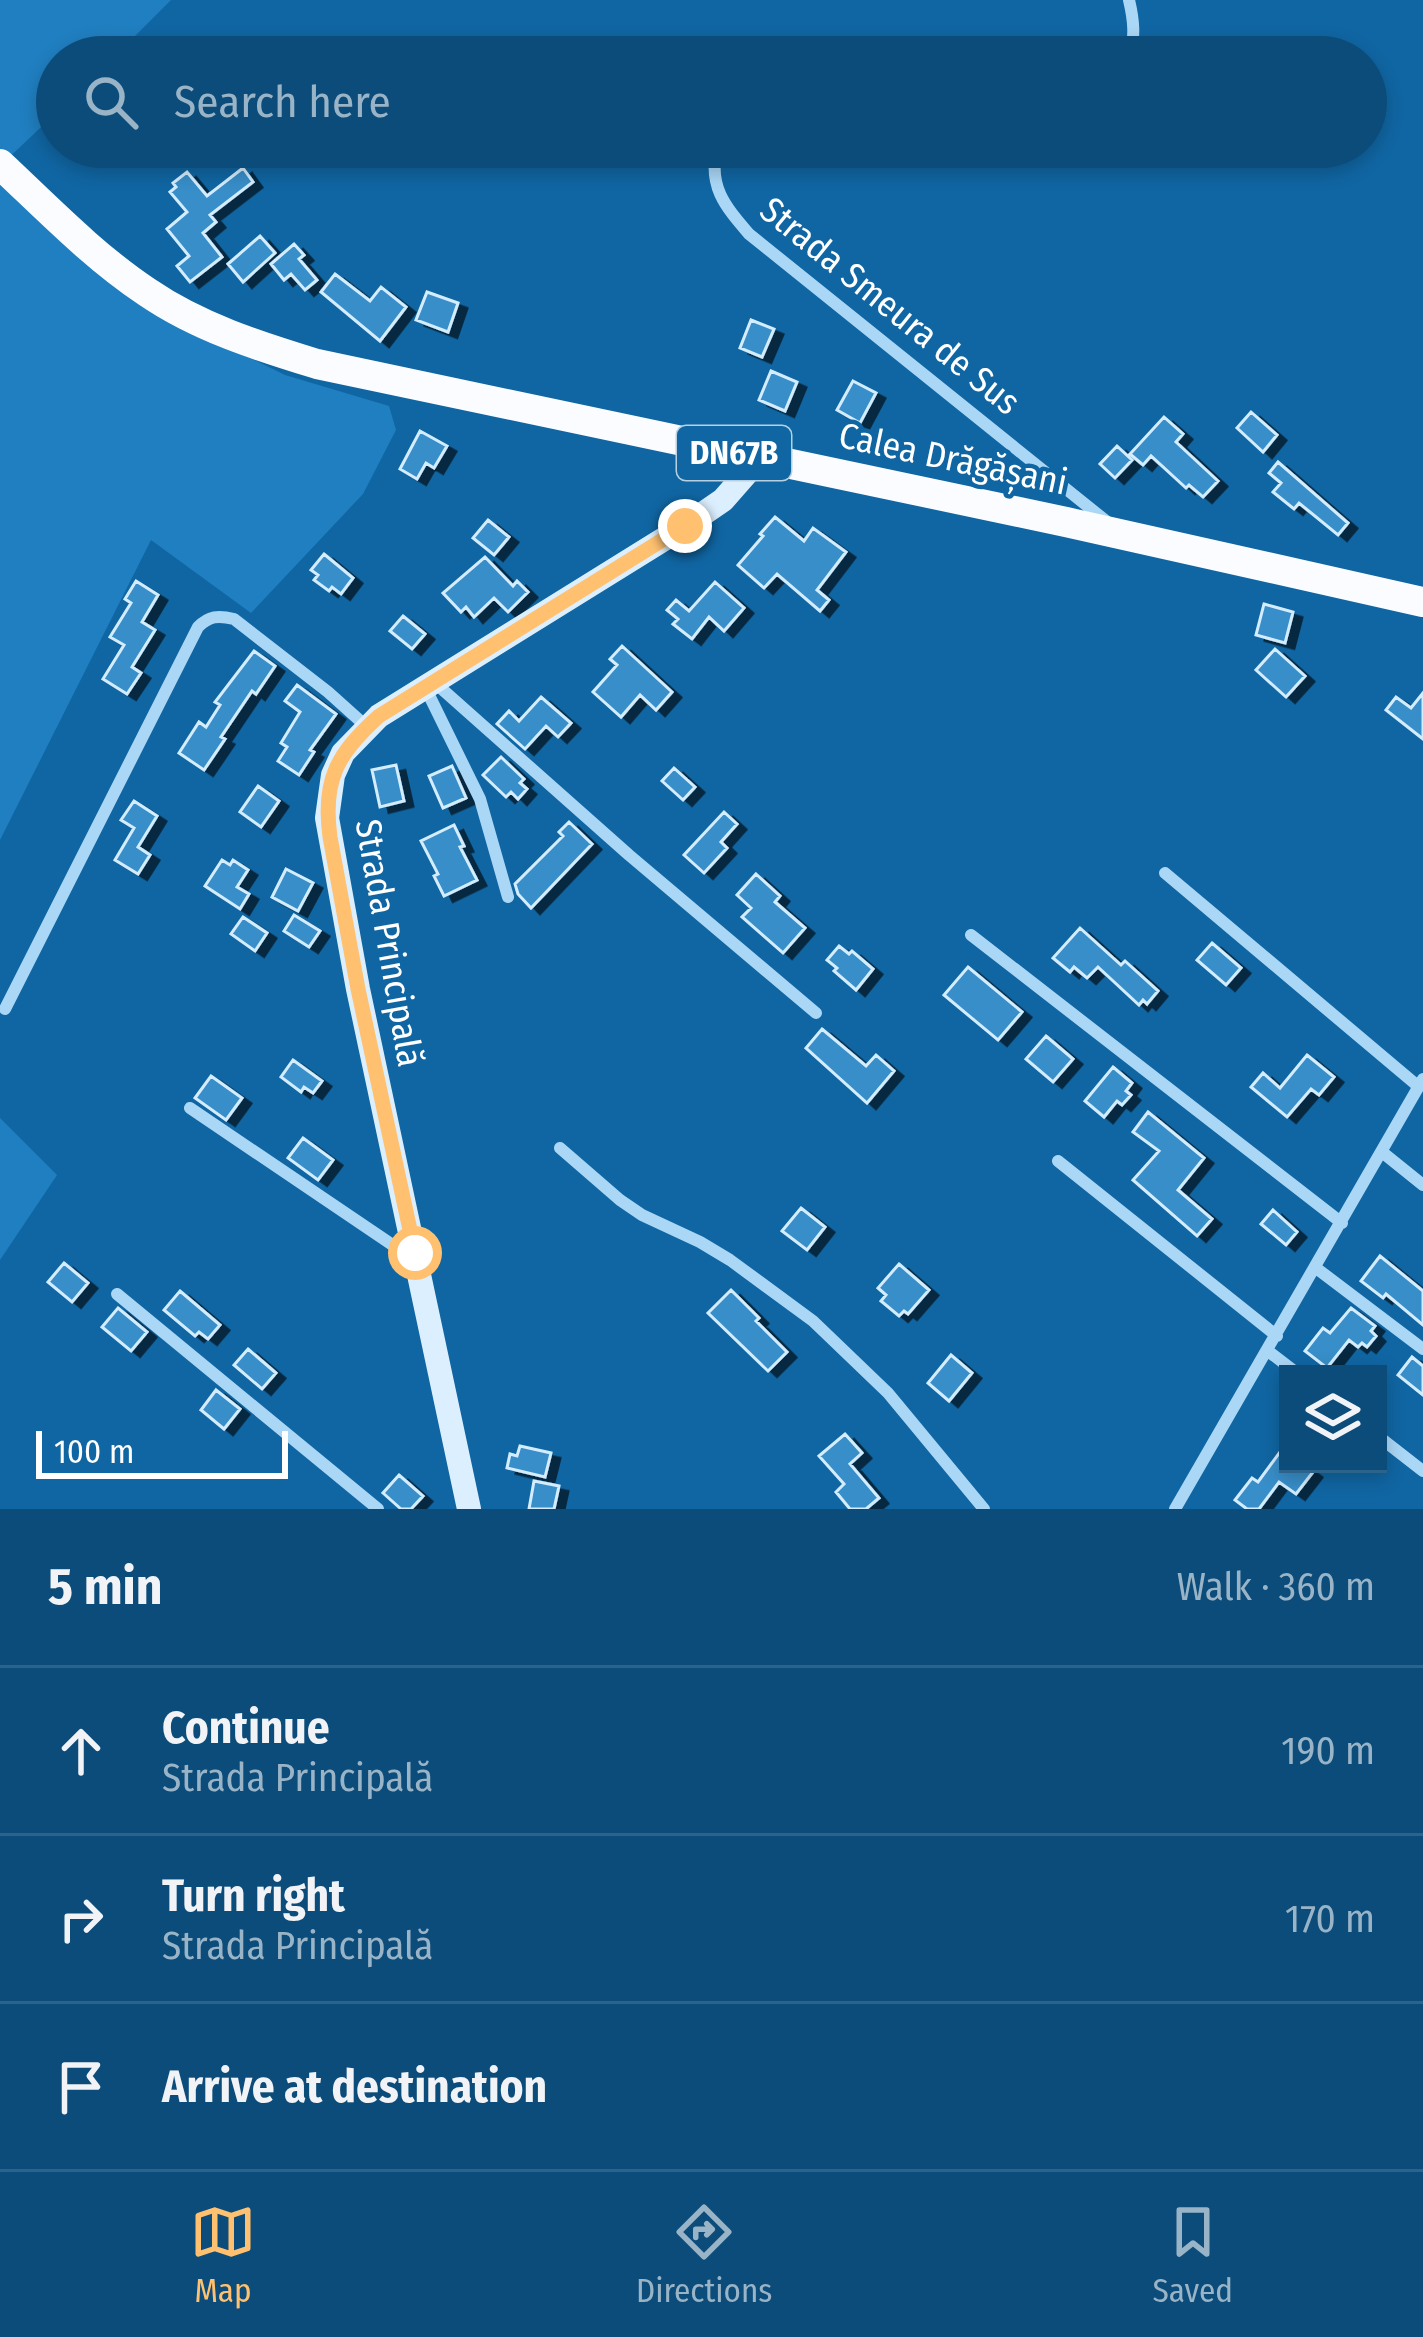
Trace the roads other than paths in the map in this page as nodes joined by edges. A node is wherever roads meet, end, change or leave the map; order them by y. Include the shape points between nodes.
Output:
1 (1129, 0) edge
2 (1134, 36) edge
3 (0, 164) edge
4 (712, 168) edge
5 (760, 458) junction
6 (1124, 535) junction
7 (1423, 602) edge
8 (429, 684) junction
9 (367, 728) junction
10 (1165, 874) dead end
11 (508, 897) dead end
12 (970, 935) dead end
13 (5, 1009) dead end
14 (816, 1013) dead end
15 (1421, 1083) edge
16 (190, 1108) dead end
17 (560, 1148) dead end
18 (1382, 1152) junction
19 (1058, 1162) dead end
20 (1423, 1185) edge
21 (1342, 1223) junction
22 (415, 1253) junction
23 (1316, 1268) junction
24 (117, 1294) dead end
25 (1277, 1336) junction
26 (1423, 1349) edge
27 (1268, 1351) junction
28 (1286, 1365) edge
29 (1387, 1443) edge
30 (1423, 1471) edge
31 (378, 1509) edge
32 (470, 1509) edge
33 (984, 1509) edge
34 (1175, 1509) edge

1 - 2 street
3 - 5 main road, Calea Drăgășani / DN67B via 148,293 236,339 316,364
4 - 6 street, Strada Smeura de Sus via 716,188 749,234
5 - 6 main road, Calea Drăgășani / DN67B
5 - 8 street, Strada Principală via 724,500
6 - 7 main road, Calea Drăgășani / DN67B
8 - 9 street, Strada Principală
8 - 11 street via 480,799
8 - 14 street
9 - 13 street via 233,620 207,618
9 - 22 street, Strada Principală via 343,752 327,818
10 - 15 street
12 - 21 street
15 - 18 street
16 - 22 street
17 - 33 street via 642,1215 700,1241 814,1321
18 - 20 street
18 - 21 street
19 - 25 street
21 - 23 street
22 - 32 street, Strada Principală
23 - 25 street
23 - 26 street
24 - 31 street
25 - 27 street
27 - 28 street
27 - 34 street
29 - 30 street

